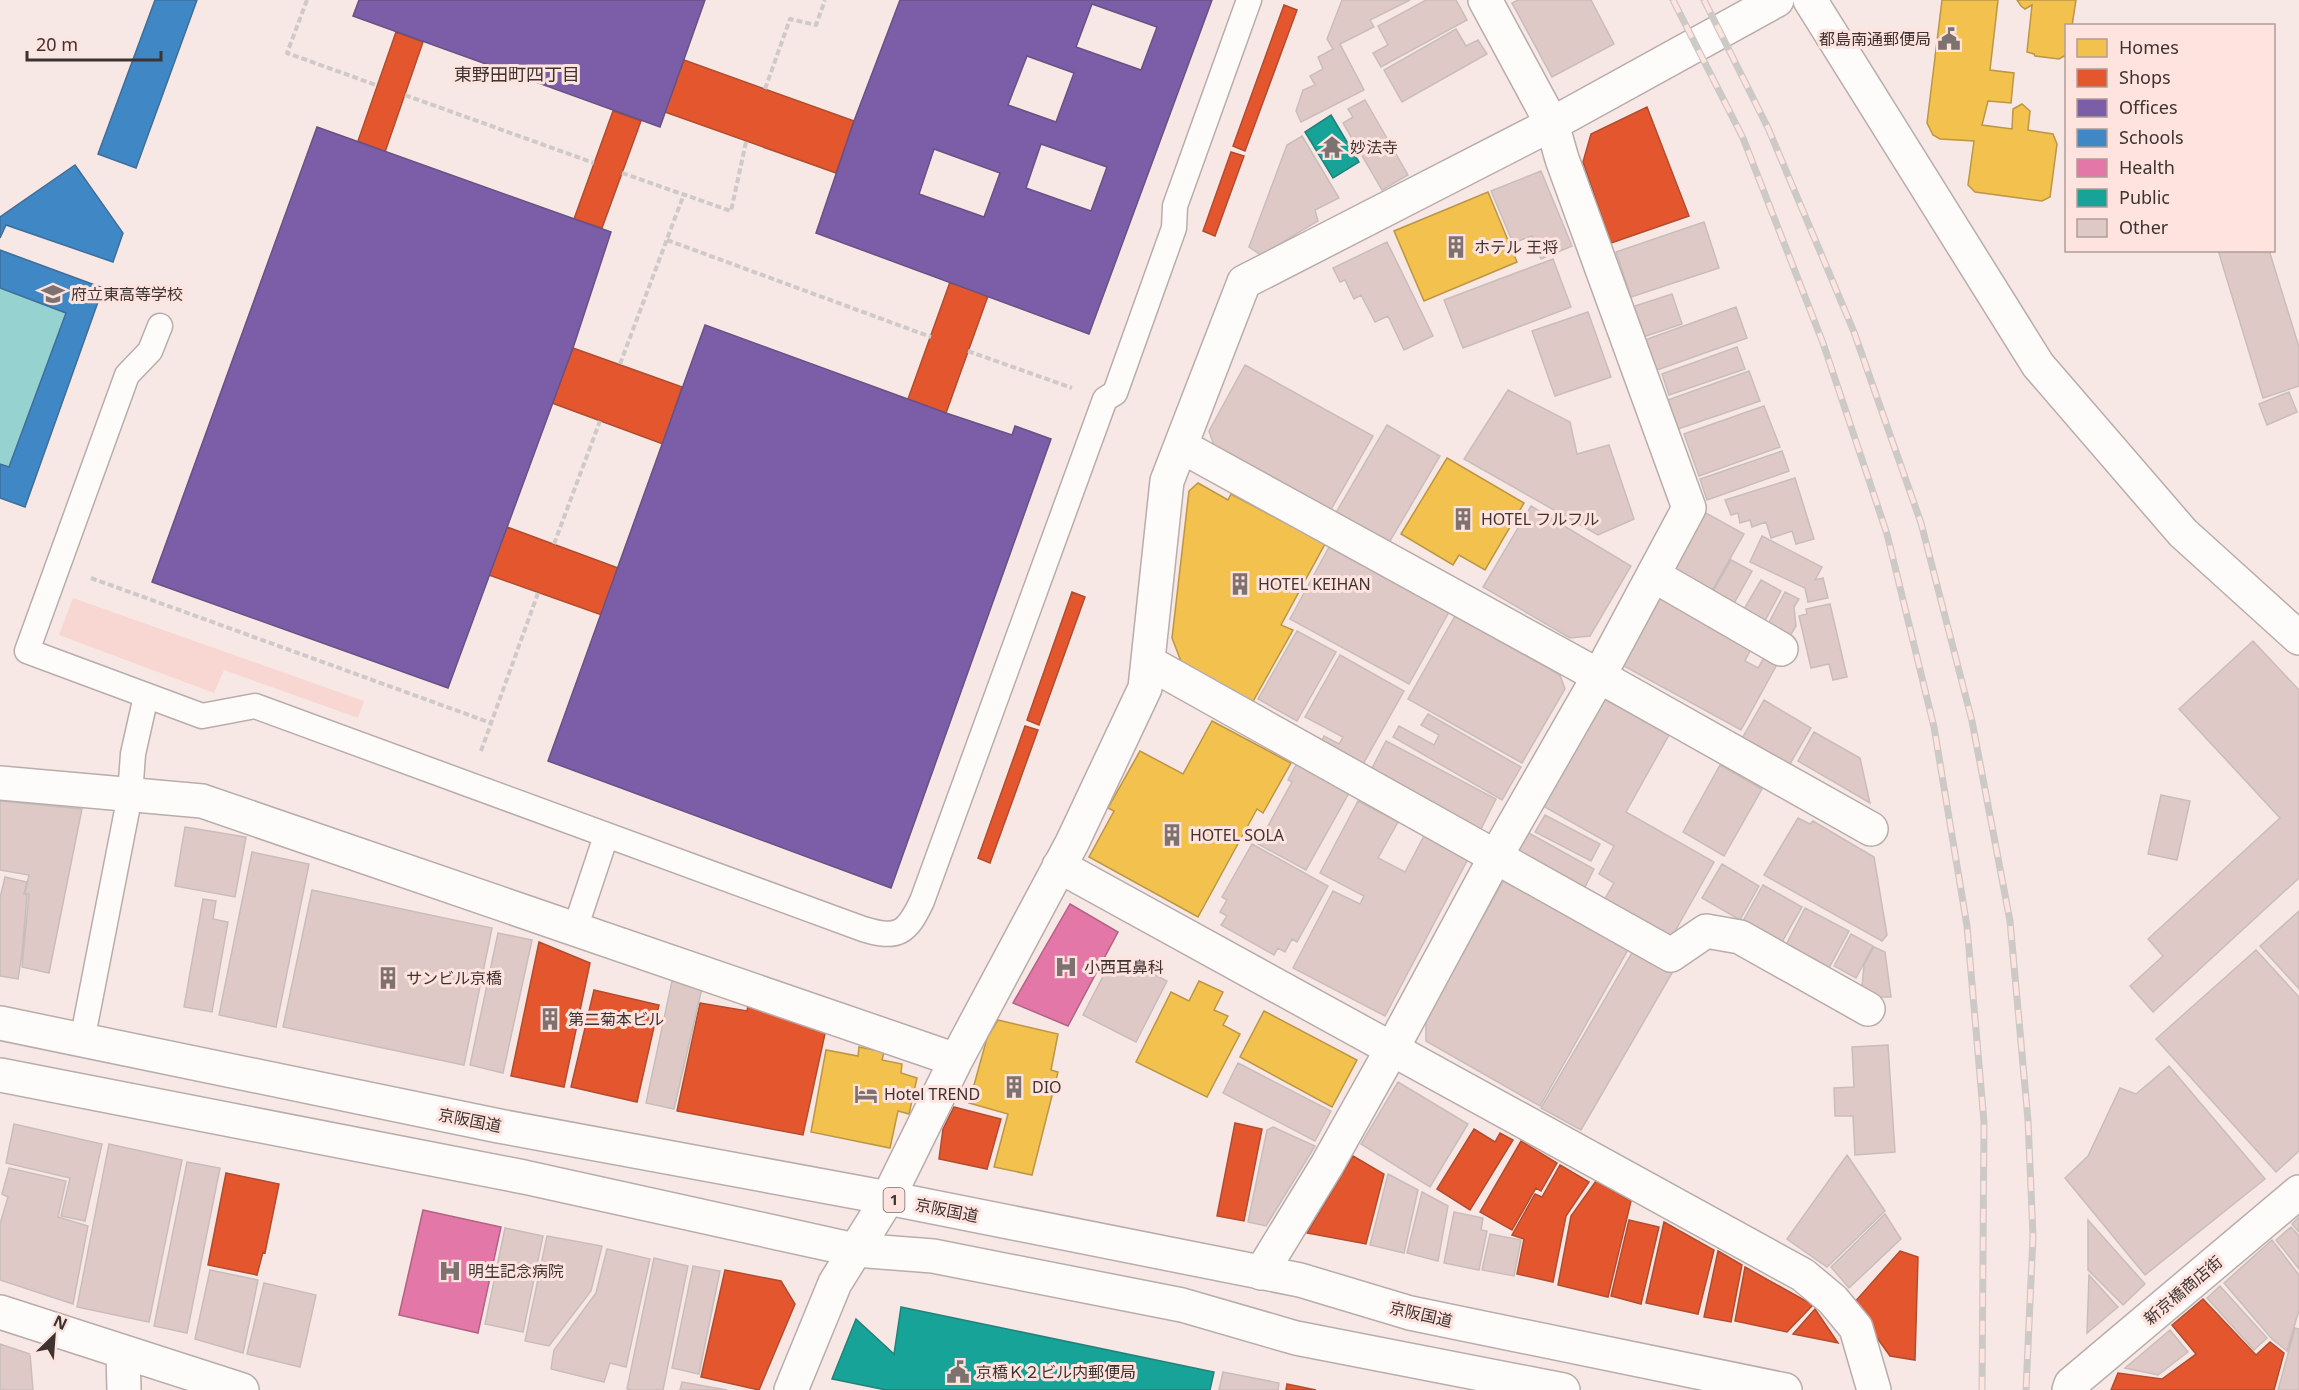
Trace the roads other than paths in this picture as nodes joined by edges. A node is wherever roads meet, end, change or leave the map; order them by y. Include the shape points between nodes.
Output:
1 (1249, 0) edge
2 (1485, 0) edge
3 (1777, 0) edge
4 (1810, 0) edge
5 (1552, 124) junction
6 (160, 326) dead end
7 (1181, 446) junction
8 (1653, 575) junction
9 (2299, 638) edge
10 (1781, 649) dead end
11 (1148, 662) junction
12 (1599, 676) junction
13 (146, 696) junction
14 (0, 783) edge
15 (130, 795) junction
16 (1871, 829) dead end
17 (606, 836) junction
18 (1496, 856) junction
19 (1059, 866) junction
20 (574, 928) junction
21 (1868, 1009) dead end
22 (0, 1023) edge
23 (82, 1041) junction
24 (1392, 1049) junction
25 (956, 1060) junction
26 (0, 1075) edge
27 (2299, 1192) edge
28 (888, 1198) junction
29 (855, 1250) junction
30 (1261, 1273) junction
31 (0, 1311) edge
32 (123, 1352) junction
33 (124, 1390) edge
34 (242, 1390) edge
35 (791, 1390) edge
36 (1563, 1390) edge
37 (1785, 1390) edge
38 (1874, 1390) edge
39 (2069, 1390) edge

1 - 17 lane via 1175,206 1171,239 1115,393 1105,399 912,922 898,932 882,935
2 - 5 main road
3 - 5 main road
4 - 9 main road via 2037,365 2183,533
5 - 7 main road via 1244,282
5 - 8 main road via 1689,508
6 - 13 lane via 150,351 127,375 27,651
7 - 11 main road via 1167,481
7 - 12 main road
8 - 10 main road
8 - 12 main road
11 - 18 main road
11 - 19 main road via 1145,688
12 - 16 main road
12 - 18 main road
13 - 15 lane via 133,754
13 - 17 lane via 202,716 255,706
14 - 15 main road
15 - 20 main road via 202,801
15 - 23 lane
17 - 20 lane
18 - 21 main road via 1671,955 1706,931 1740,938
18 - 24 main road
19 - 24 main road
19 - 25 main road
20 - 25 main road
22 - 23 main road, 京阪国道 / 1
23 - 28 main road, 京阪国道 / 1 via 499,1126
24 - 30 main road
24 - 38 main road via 1803,1275 1833,1300 1856,1328
25 - 28 main road
26 - 29 main road via 525,1177
27 - 39 main road, 新京橋商店街 via 2071,1384
28 - 29 main road
28 - 30 main road, 京阪国道 / 1
29 - 35 main road via 835,1283
29 - 36 main road via 933,1256 1182,1305 1296,1338
30 - 37 main road, 京阪国道 / 1 via 1300,1280 1410,1313
31 - 32 main road
32 - 33 main road
32 - 34 main road

